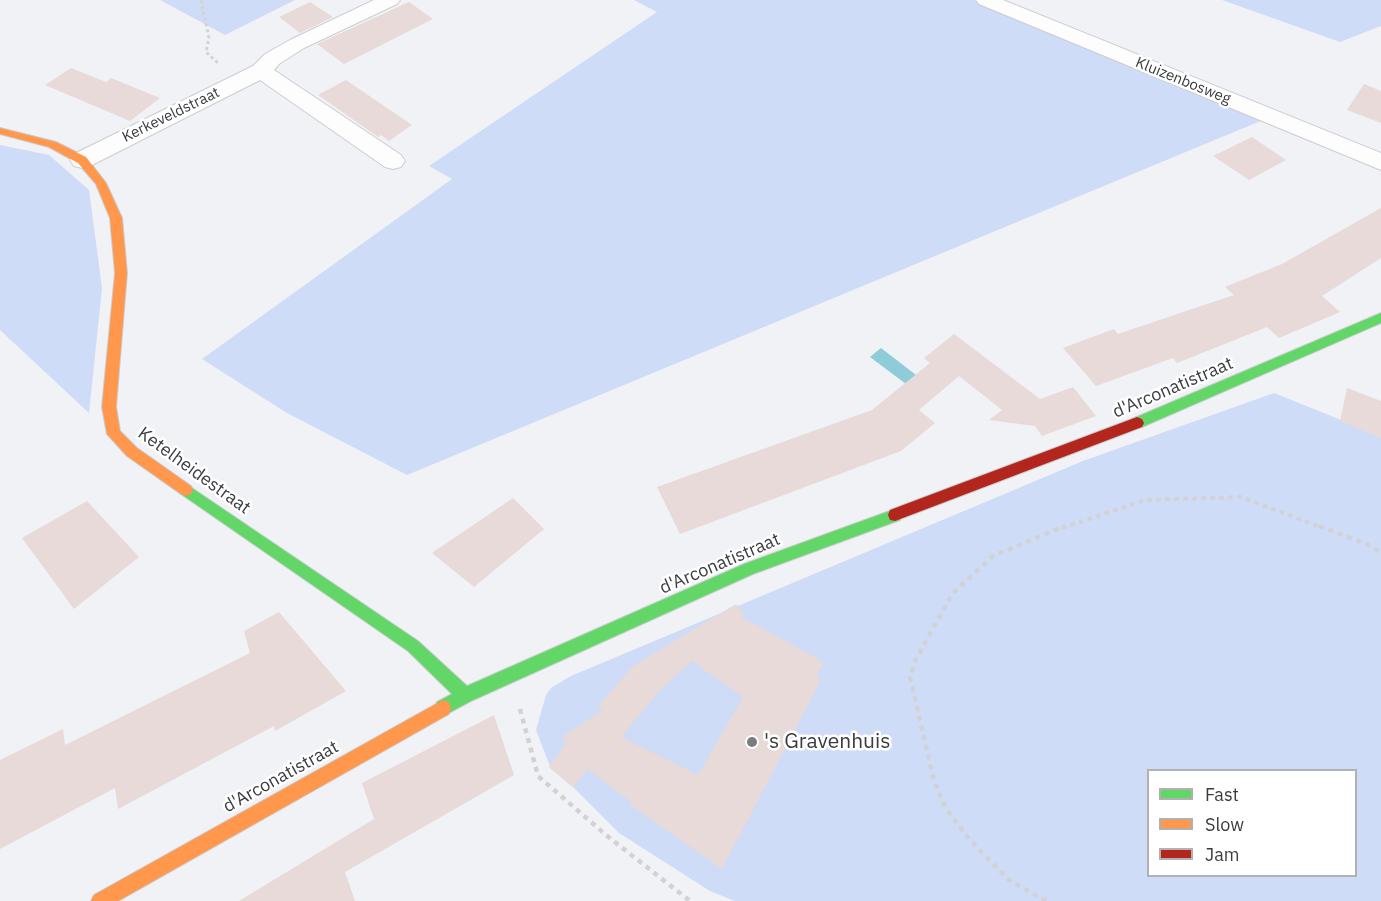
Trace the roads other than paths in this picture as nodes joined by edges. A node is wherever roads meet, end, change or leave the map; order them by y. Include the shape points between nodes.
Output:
1 (390, 0) edge
2 (986, 0) edge
3 (261, 71) junction
4 (0, 131) edge
5 (82, 159) junction
6 (393, 161) dead end
7 (1381, 162) edge
8 (1381, 318) edge
9 (465, 696) junction
10 (100, 901) edge

1 - 3 street, Kerkeveldstraat via 297,44
2 - 7 street, Kluizenbosweg
3 - 5 street, Kerkeveldstraat
3 - 6 street
4 - 5 street, Ketelheidestraat via 52,144
5 - 9 street, Ketelheidestraat via 101,183 118,230 121,273 109,406 114,434 132,452 413,646
8 - 9 street, d'Arconatistraat via 1101,438 749,569
9 - 10 street, d'Arconatistraat

